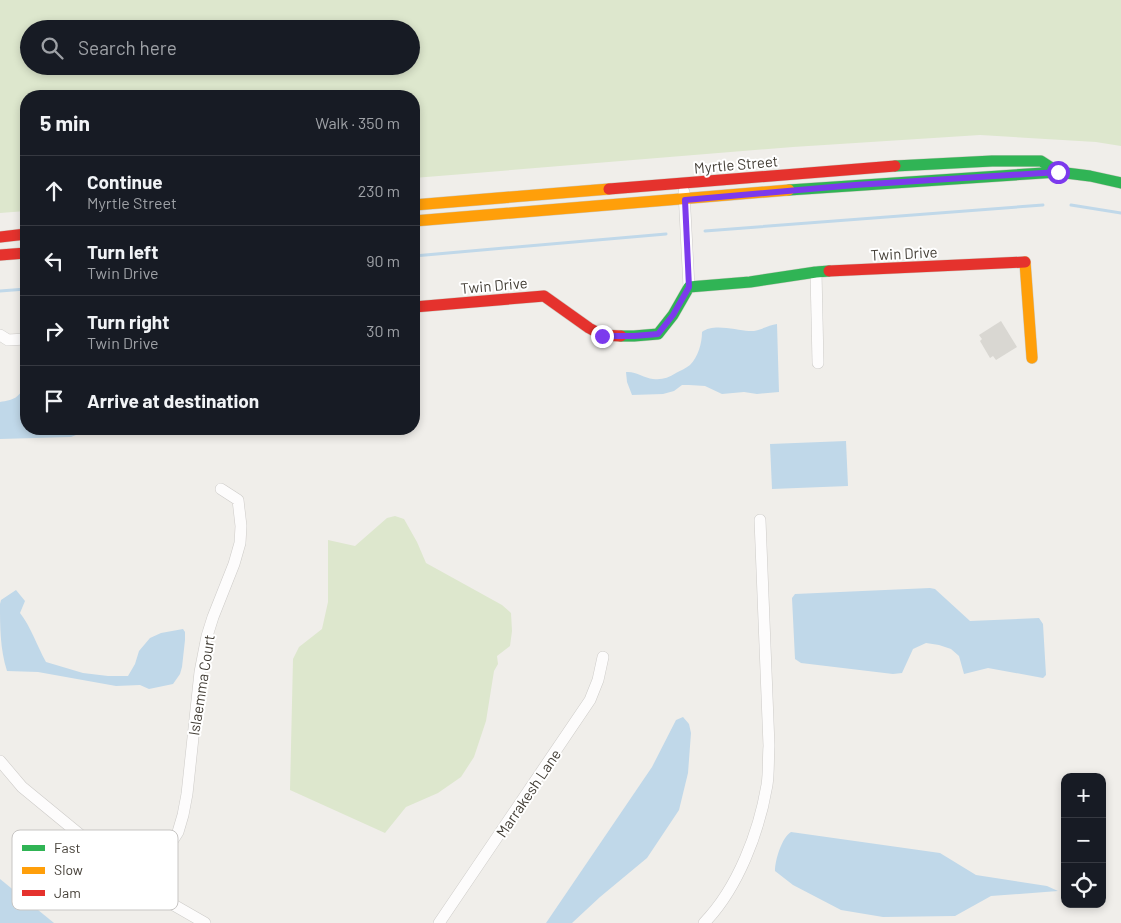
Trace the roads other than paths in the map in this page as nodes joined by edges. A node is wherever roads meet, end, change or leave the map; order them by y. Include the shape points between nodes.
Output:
1 (1058, 172) junction
2 (683, 183) junction
3 (1121, 183) edge
4 (685, 200) junction
5 (420, 205) edge
6 (420, 222) edge
7 (20, 234) edge
8 (0, 236) edge
9 (20, 253) edge
10 (0, 255) edge
11 (816, 272) junction
12 (689, 287) junction
13 (420, 306) edge
14 (0, 335) edge
15 (20, 339) edge
16 (1032, 358) dead end
17 (818, 363) dead end
18 (221, 489) dead end
19 (760, 520) dead end
20 (603, 657) dead end
21 (0, 761) edge
22 (74, 830) edge
23 (178, 832) edge
24 (178, 907) edge
25 (205, 923) edge
26 (439, 923) edge
27 (704, 923) edge

1 - 2 street, Myrtle Street via 1041,161 992,161
1 - 3 street, Myrtle Street
1 - 4 street, Myrtle Street
2 - 4 street
2 - 5 street, Myrtle Street
4 - 6 street, Myrtle Street
4 - 12 street
7 - 8 street
9 - 10 street
11 - 12 street, Twin Drive
11 - 16 street, Twin Drive via 1025,262
11 - 17 street
12 - 13 street, Twin Drive via 658,334 634,336 602,336 544,296
14 - 15 street via 8,340
18 - 23 street, Islaemma Court via 238,500 240,543 207,636
19 - 27 street via 769,746 767,783 759,820 744,862 727,894
20 - 26 street, Marrakesh Lane via 590,700
21 - 22 street via 22,788
24 - 25 street

